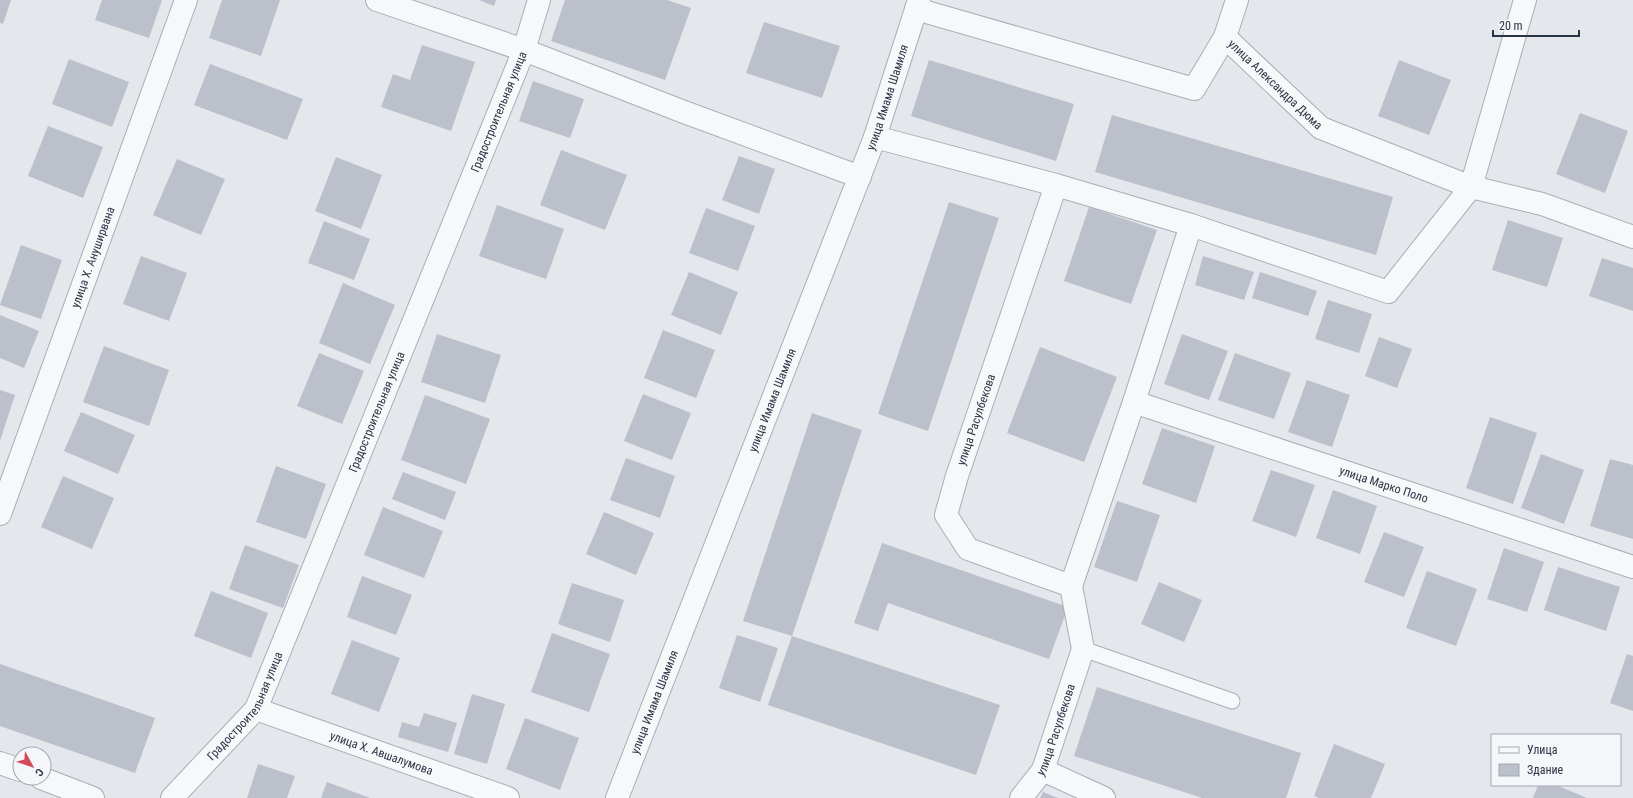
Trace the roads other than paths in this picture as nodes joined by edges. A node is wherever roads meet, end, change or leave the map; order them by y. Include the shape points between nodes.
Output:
1 (186, 0) edge
2 (377, 0) edge
3 (539, 0) edge
4 (1237, 0) edge
5 (1525, 0) edge
6 (917, 4) edge
7 (1225, 37) junction
8 (524, 50) junction
9 (875, 137) junction
10 (860, 177) junction
11 (1056, 185) junction
12 (1471, 187) junction
13 (1191, 225) junction
14 (1633, 237) edge
15 (1134, 402) junction
16 (0, 514) edge
17 (1633, 568) edge
18 (1071, 586) junction
19 (1083, 649) junction
20 (1232, 701) dead end
21 (256, 709) junction
22 (0, 763) edge
23 (12, 767) edge
24 (1043, 770) junction
25 (52, 782) edge
26 (93, 798) edge
27 (172, 798) edge
28 (508, 798) edge
29 (617, 798) edge
30 (1021, 798) edge
31 (1104, 798) edge

1 - 16 street, улица Х. Ануширвана
2 - 8 street
3 - 8 street, Градостроительная улица
4 - 7 street
5 - 12 street
6 - 7 street, улица Александра Дюма via 1194,89
6 - 9 street, улица Имама Шамиля
7 - 12 street, улица Александра Дюма via 1321,128
8 - 10 street
8 - 21 street, Градостроительная улица
9 - 10 street, улица Имама Шамиля
9 - 11 street
10 - 29 street, улица Имама Шамиля
11 - 13 street
11 - 18 street, улица Расулбекова via 946,515 968,549
12 - 13 street via 1388,292
12 - 14 street, улица Александра Дюма via 1542,204
13 - 15 street, улица Расулбекова
15 - 17 street, улица Марко Поло
15 - 18 street, улица Расулбекова
18 - 19 street, улица Расулбекова
19 - 20 lane
19 - 24 street, улица Расулбекова
21 - 27 street, Градостроительная улица
21 - 28 street, улица Х. Авшалумова
22 - 23 street
24 - 30 street, улица Расулбекова
24 - 31 street
25 - 26 street

